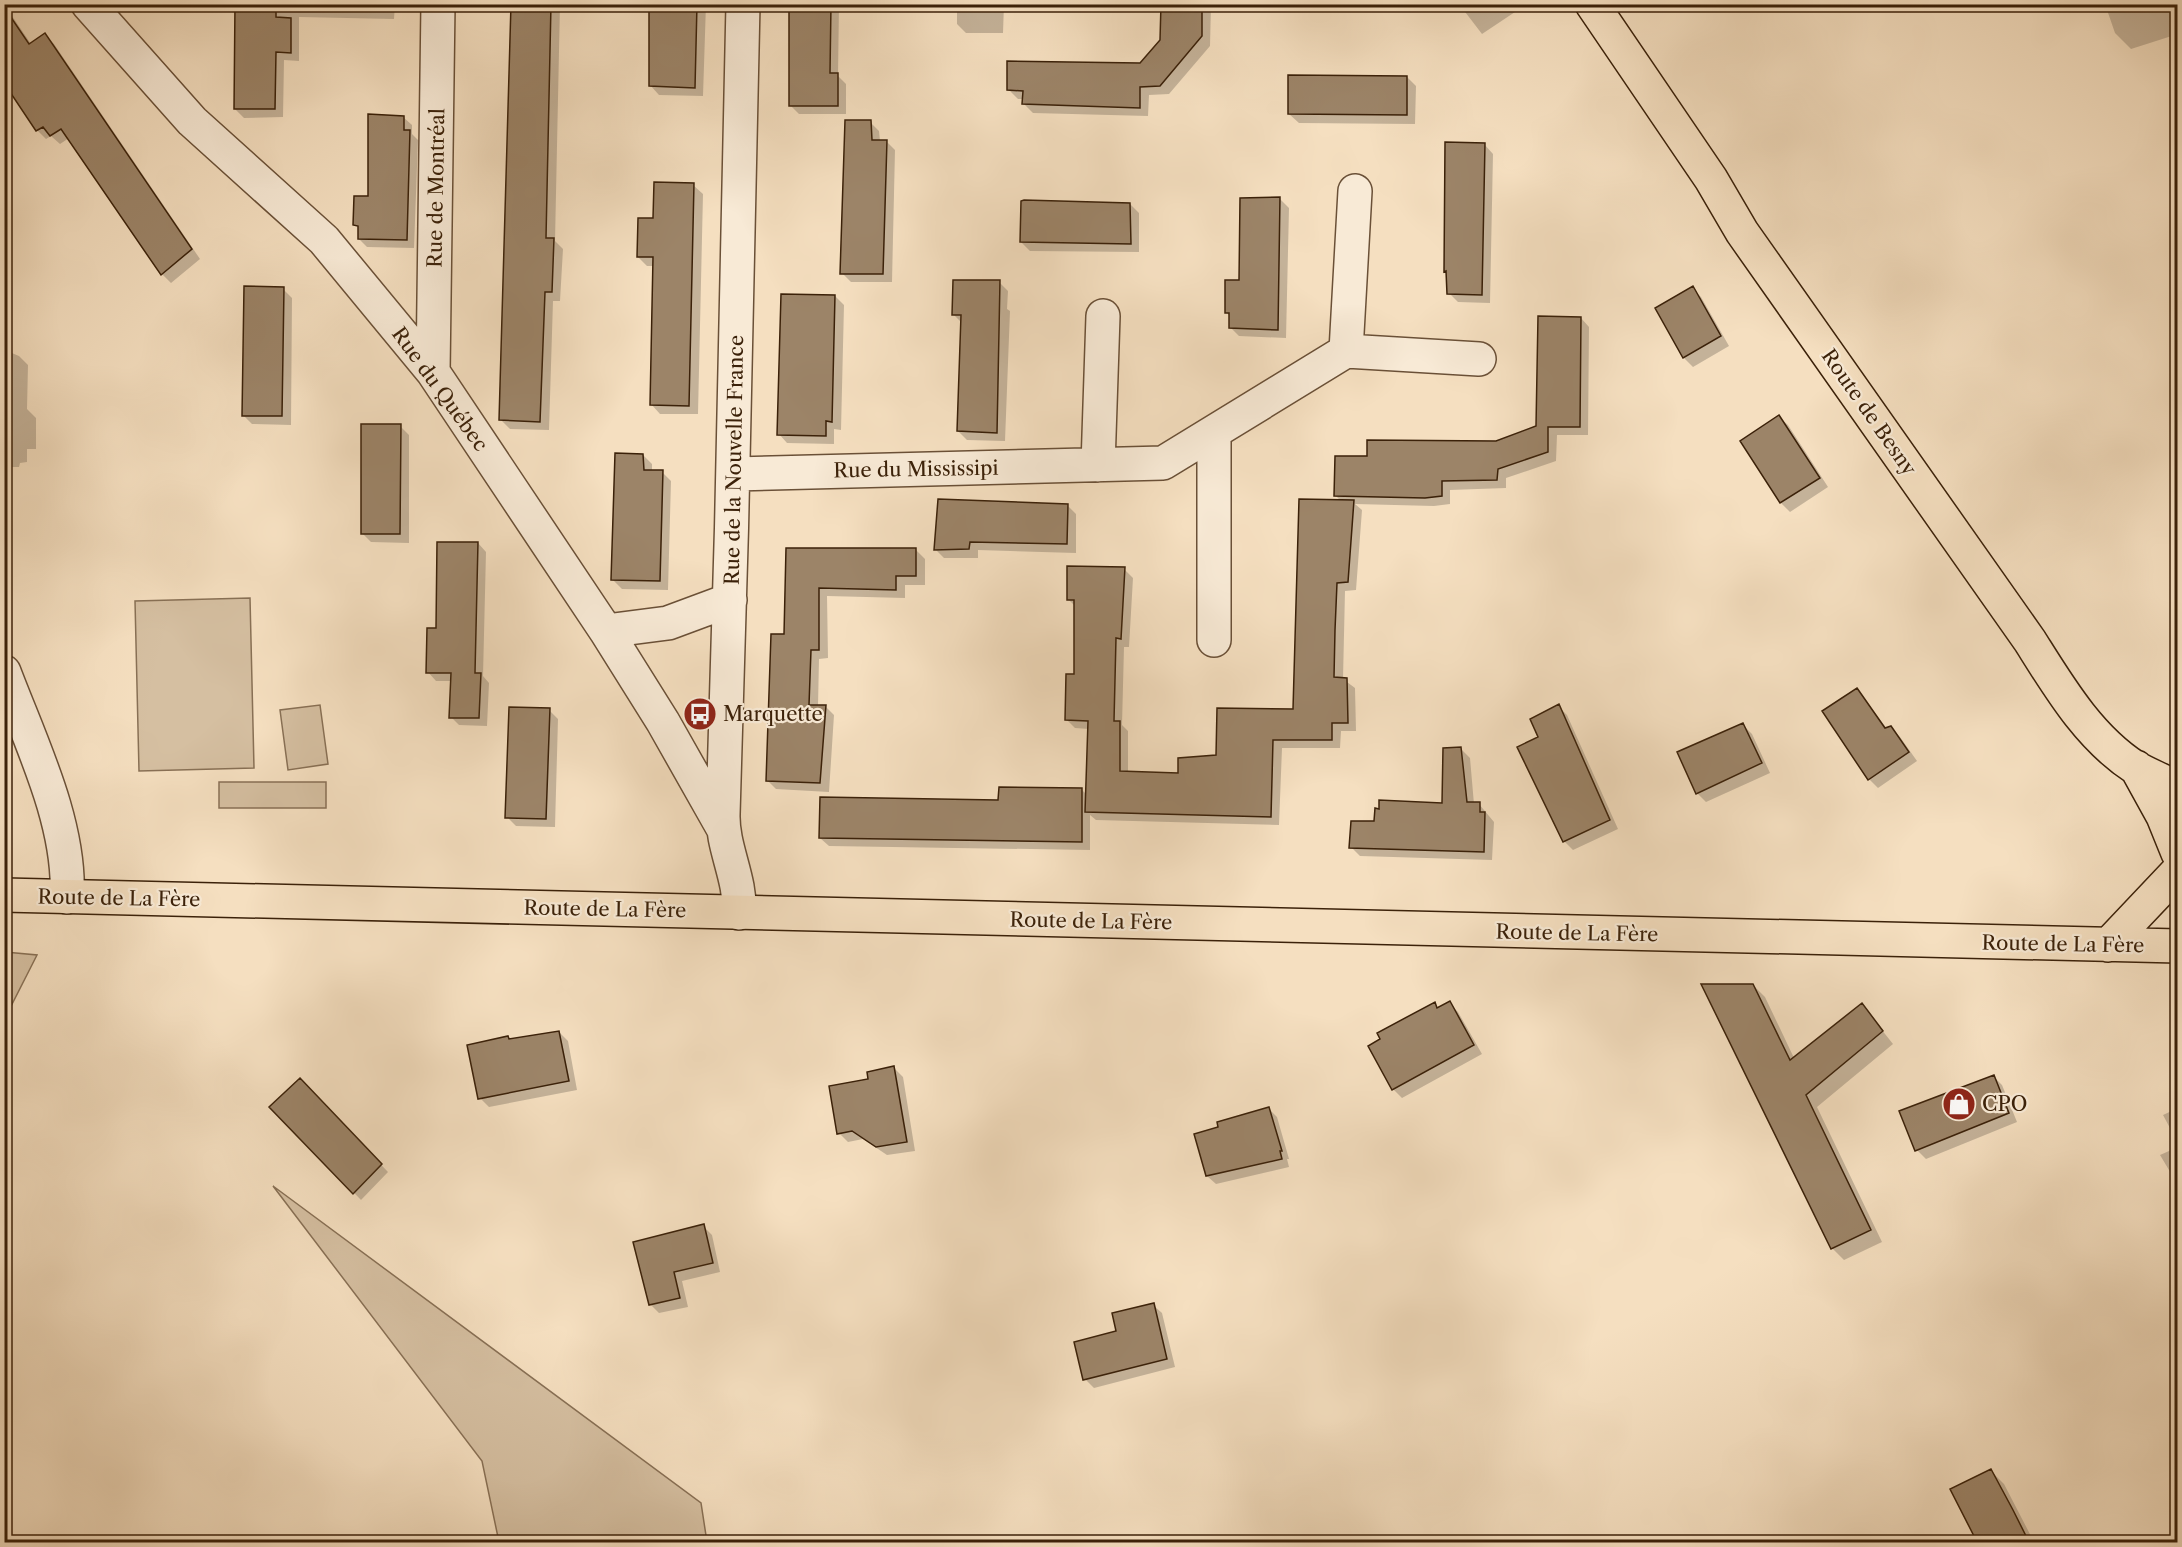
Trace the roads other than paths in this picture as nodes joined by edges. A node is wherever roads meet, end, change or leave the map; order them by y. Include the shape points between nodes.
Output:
1 (88, 4) edge
2 (438, 4) edge
3 (742, 4) edge
4 (1592, 4) edge
5 (1355, 191) dead end
6 (1103, 316) dead end
7 (1346, 351) junction
8 (1479, 359) dead end
9 (433, 372) junction
10 (1214, 432) junction
11 (1098, 465) junction
12 (735, 474) junction
13 (730, 600) junction
14 (606, 631) junction
15 (1214, 640) dead end
16 (4, 672) edge
17 (2136, 767) junction
18 (2178, 789) edge
19 (723, 828) junction
20 (2178, 853) edge
21 (2178, 871) edge
22 (4, 895) edge
23 (67, 897) junction
24 (739, 913) junction
25 (2108, 945) junction
26 (2172, 950) edge

1 - 9 street, Rue du Québec via 192,121 324,240
2 - 9 street, Rue de Montréal
3 - 12 street, Rue de la Nouvelle France
4 - 17 main road, Route de Besny via 1743,232 2062,691 2090,728
5 - 7 street
6 - 11 street
7 - 8 street
7 - 10 street, Rue du Mississipi
9 - 14 street, Rue du Québec
10 - 11 street, Rue du Mississipi via 1163,463
10 - 15 street
11 - 12 street, Rue du Mississipi
12 - 13 street, Rue de la Nouvelle France
13 - 14 street via 668,623
13 - 19 street, Rue de la Nouvelle France
14 - 19 street, Rue du Québec
16 - 23 street via 58,821 68,879
17 - 18 main road, Route de Besny
17 - 20 main road
19 - 24 street, Rue de la Nouvelle France via 740,892
21 - 25 main road
22 - 23 main road, Route de La Fère
23 - 24 main road, Route de La Fère
24 - 25 main road, Route de La Fère
25 - 26 main road, Route de La Fère

